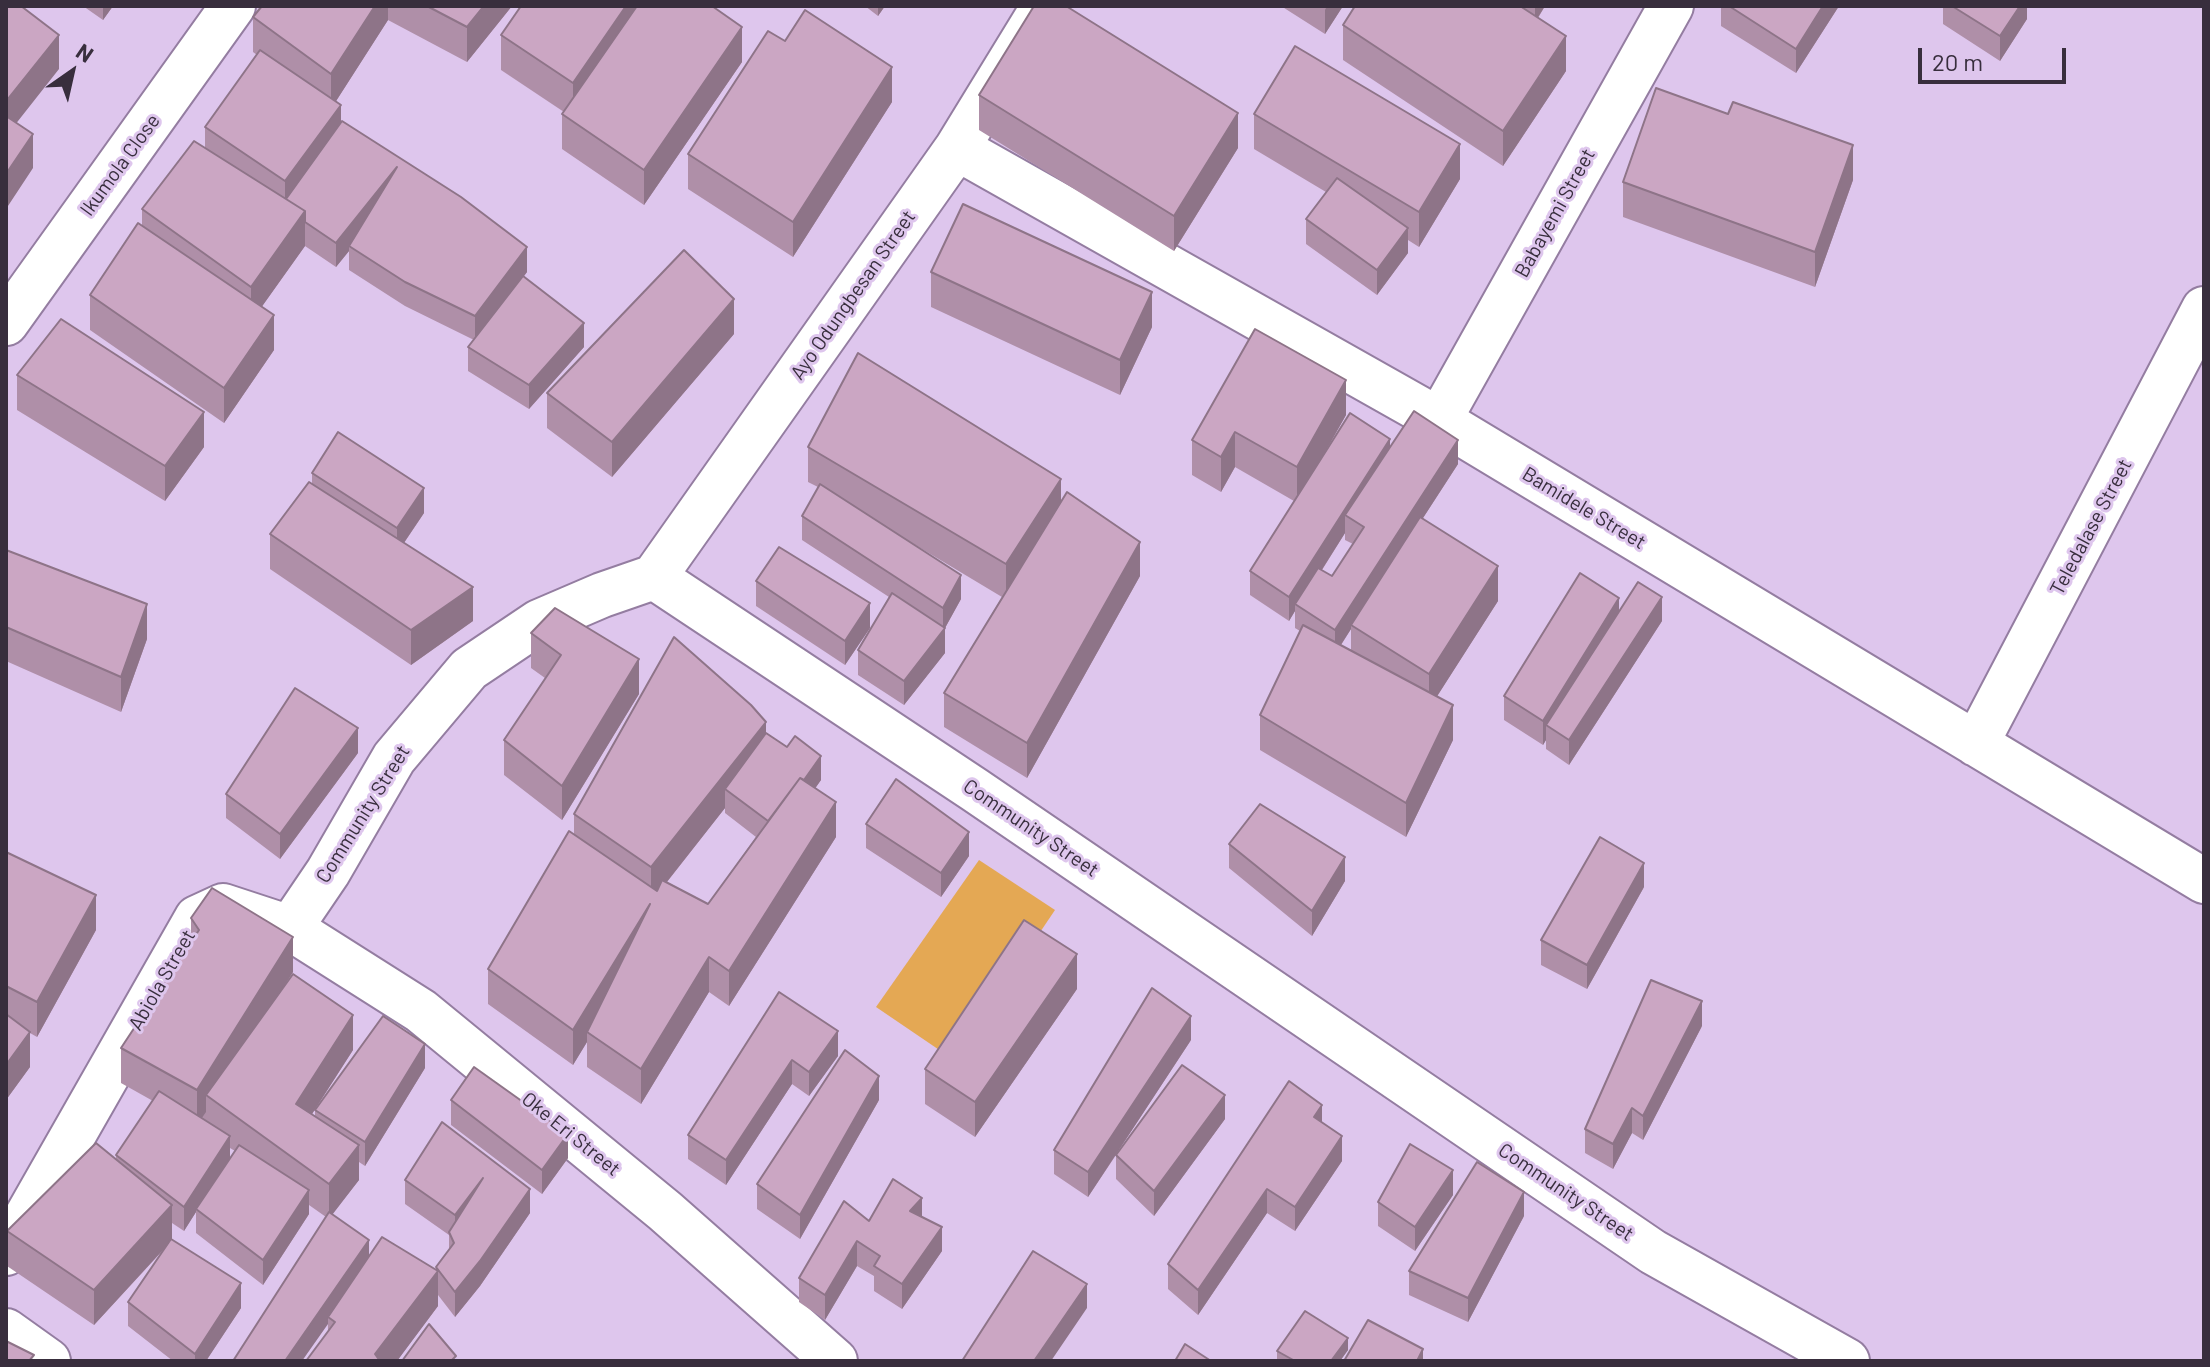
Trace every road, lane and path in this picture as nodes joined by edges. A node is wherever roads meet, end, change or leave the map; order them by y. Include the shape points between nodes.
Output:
1 (233, 6) edge
2 (1044, 6) edge
3 (1671, 6) edge
4 (957, 148) junction
5 (2204, 309) edge
6 (6, 323) edge
7 (1439, 420) junction
8 (654, 577) junction
9 (1976, 744) junction
10 (2204, 881) edge
11 (290, 928) junction
12 (6, 1253) edge
13 (6, 1331) edge
14 (48, 1361) edge
15 (835, 1361) edge
16 (1847, 1361) edge

1 - 6 street, Ikumola Close
2 - 4 street, Ayo Odungbesan Street
3 - 7 street, Babayemi Street
4 - 7 street, Bamidele Street
4 - 8 street, Ayo Odungbesan Street
5 - 9 street, Teledalase Street
7 - 9 street, Bamidele Street
8 - 11 street, Community Street via 539,622 469,669 394,758
8 - 16 street, Community Street via 1653,1252
9 - 10 street, Bamidele Street
11 - 12 street, Abiola Street via 223,906 197,918
11 - 15 street, Oke Eri Street via 421,1011 665,1211
13 - 14 street

